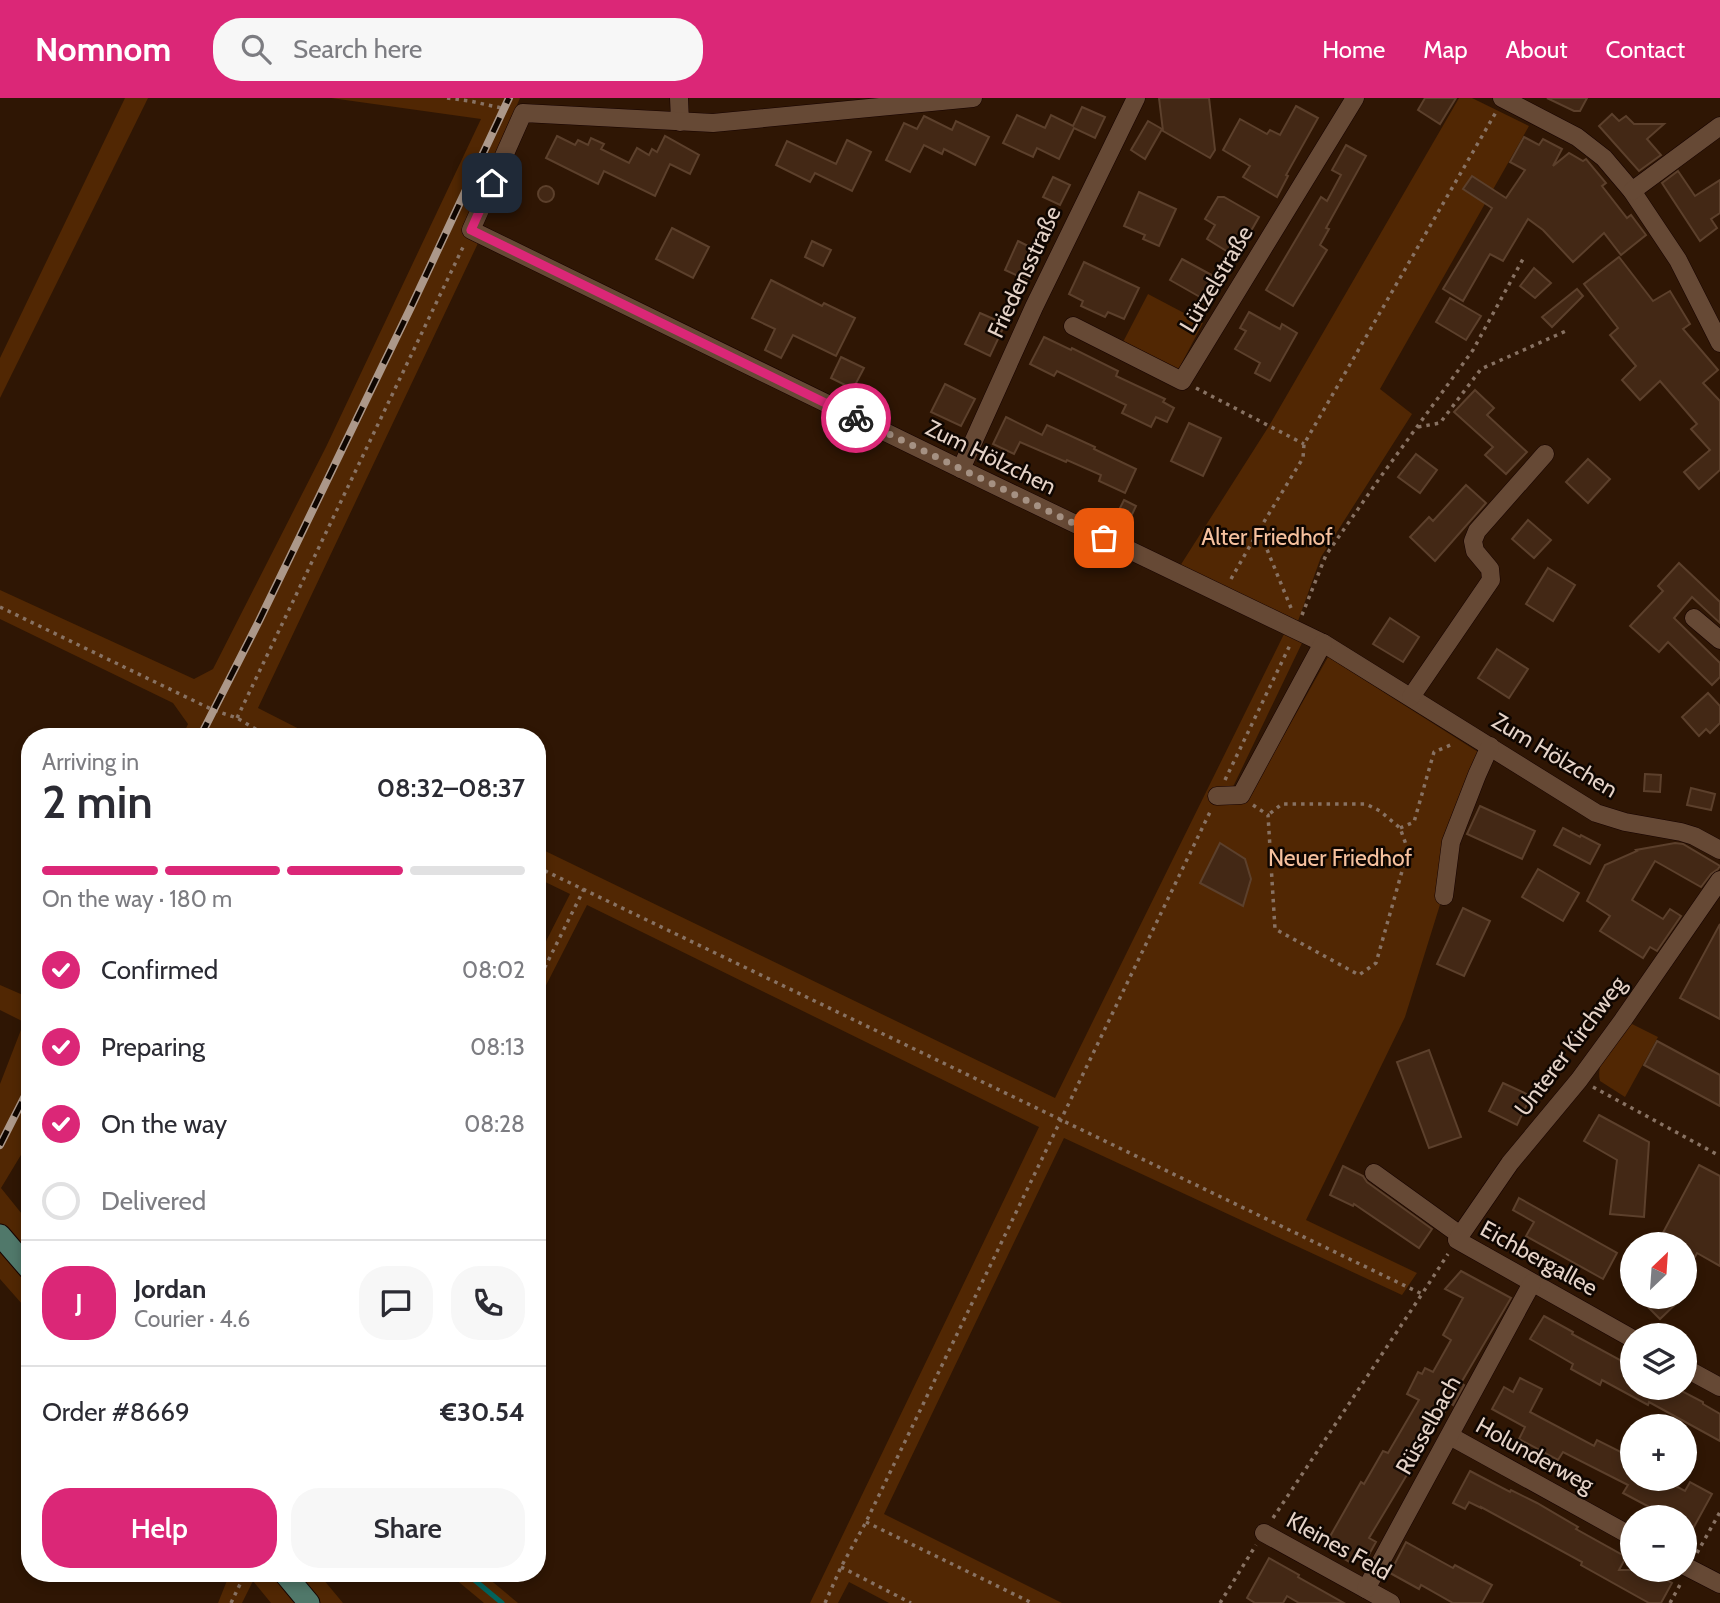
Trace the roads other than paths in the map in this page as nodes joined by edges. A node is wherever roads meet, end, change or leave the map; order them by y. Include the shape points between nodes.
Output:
1 (679, 98) edge
2 (973, 98) edge
3 (1136, 98) edge
4 (1355, 98) edge
5 (1506, 100) edge
6 (680, 122) junction
7 (1720, 125) edge
8 (1632, 191) junction
9 (1073, 326) dead end
10 (1720, 343) edge
11 (1545, 454) dead end
12 (961, 469) junction
13 (1695, 618) dead end
14 (1720, 640) edge
15 (1323, 643) junction
16 (1411, 697) junction
17 (1490, 746) junction
18 (1217, 796) road end
19 (1720, 850) edge
20 (1720, 880) edge
21 (1444, 896) dead end
22 (1374, 1173) dead end
23 (0, 1235) edge
24 (1459, 1238) junction
25 (21, 1260) edge
26 (1532, 1283) junction
27 (1620, 1332) edge
28 (1697, 1375) edge
29 (1720, 1387) edge
30 (1450, 1436) junction
31 (1620, 1530) edge
32 (1264, 1533) road end
33 (1697, 1572) edge
34 (292, 1582) edge
35 (1720, 1584) edge
36 (1366, 1589) junction
37 (309, 1603) edge
38 (1391, 1603) edge

1 - 6 street
2 - 6 street
3 - 12 street, Friedensstraße
4 - 9 street, Lützelstraße via 1182,381
5 - 8 street via 1577,137 1604,158
6 - 12 street, Zum Hölzchen via 523,113 471,230
7 - 8 street
8 - 10 street via 1678,260
11 - 16 street via 1477,531 1475,551 1490,569 1491,580
12 - 15 street, Zum Hölzchen
13 - 14 street
15 - 16 street, Zum Hölzchen
15 - 18 street via 1241,795
16 - 17 street, Zum Hölzchen
17 - 19 street, Zum Hölzchen via 1596,813 1681,832
17 - 21 street via 1451,842
20 - 24 street, Unterer Kirchweg via 1623,1020 1510,1164
22 - 24 street, Eichbergallee
23 - 25 main road
24 - 26 street, Eichbergallee
26 - 27 street, Eichbergallee
26 - 30 street, Rüsselbach
28 - 29 street
30 - 31 street, Holunderweg
30 - 36 street, Rüsselbach
32 - 36 street, Kleines Feld
33 - 35 street
34 - 37 main road
36 - 38 street, Kleines Feld

